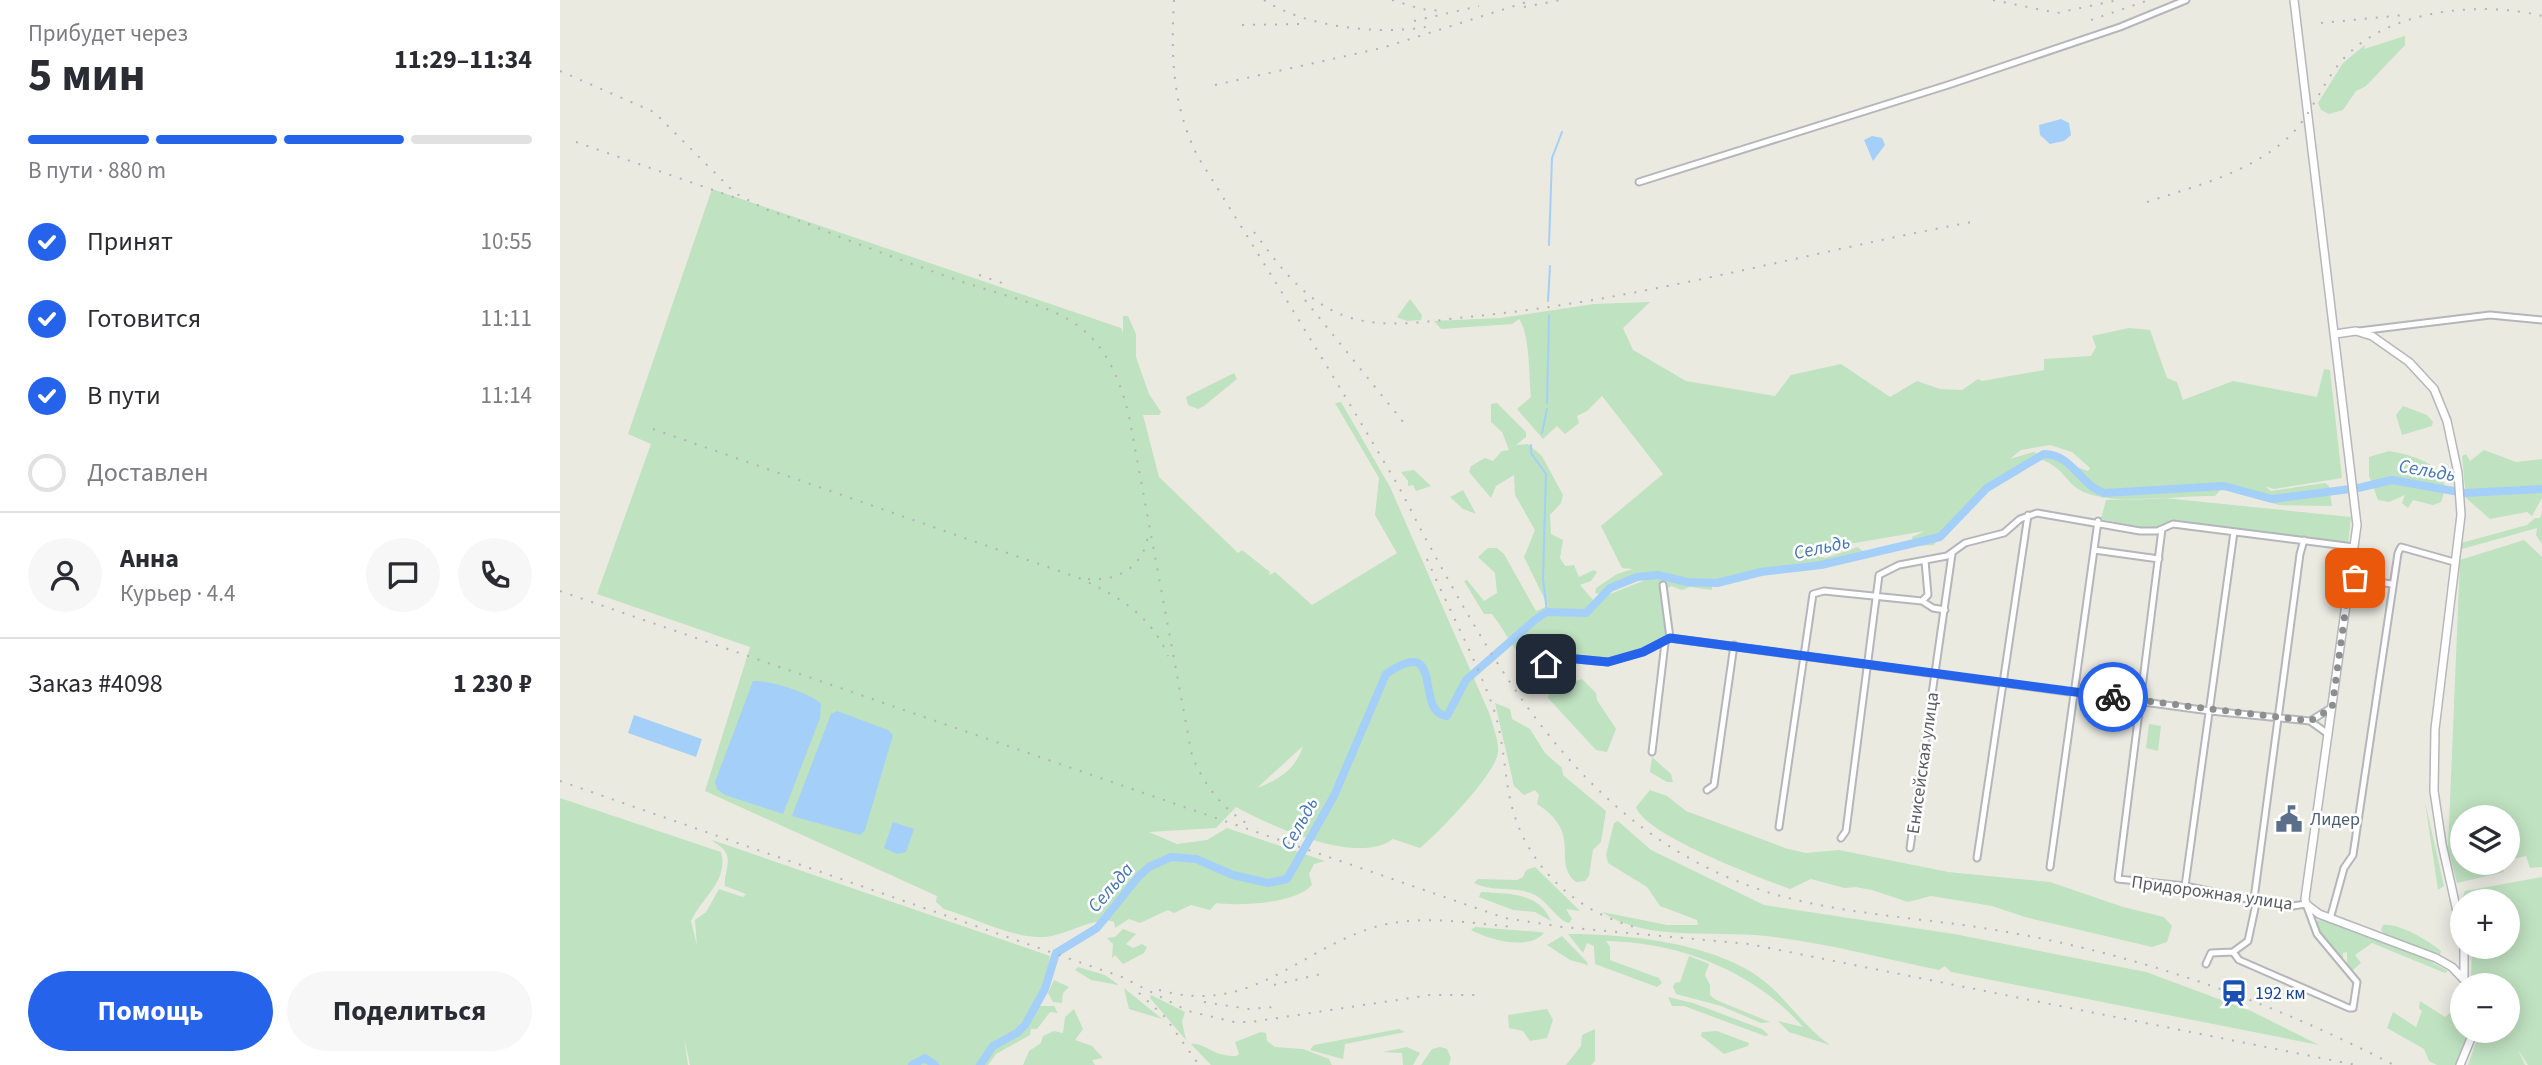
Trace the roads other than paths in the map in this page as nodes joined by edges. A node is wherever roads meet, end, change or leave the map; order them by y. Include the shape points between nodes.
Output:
1 (2186, 0) edge
2 (2294, 0) edge
3 (1639, 182) dead end
4 (2542, 320) edge
5 (2391, 328) junction
6 (2356, 331) junction
7 (2335, 334) junction
8 (2385, 344) junction
9 (2028, 515) junction
10 (2098, 521) junction
11 (2162, 529) junction
12 (2234, 532) junction
13 (2304, 540) junction
14 (2354, 547) junction
15 (2094, 550) junction
16 (1952, 554) junction
17 (2159, 559) junction
18 (1925, 561) junction
19 (2454, 562) junction
20 (2350, 577) junction
21 (1662, 584) dead end
22 (2391, 584) junction
23 (1878, 598) junction
24 (1922, 601) junction
25 (1945, 610) junction
26 (1668, 641) junction
27 (1734, 645) junction
28 (1802, 654) junction
29 (1538, 664) dead end
30 (1870, 664) junction
31 (1936, 672) junction
32 (2005, 681) junction
33 (2072, 691) junction
34 (2141, 701) junction
35 (2332, 708) junction
36 (2210, 711) junction
37 (2277, 718) junction
38 (2310, 721) junction
39 (2328, 734) junction
40 (1653, 751) dead end
41 (1707, 789) dead end
42 (1779, 827) dead end
43 (1841, 838) dead end
44 (1910, 848) dead end
45 (1977, 858) dead end
46 (2050, 867) dead end
47 (2185, 886) junction
48 (2452, 889) edge
49 (2255, 899) junction
50 (2306, 904) junction
51 (2330, 919) junction
52 (2233, 952) junction
53 (2460, 959) edge
54 (2444, 962) junction
55 (2206, 964) dead end
56 (2458, 973) edge
57 (2469, 1043) edge
58 (2460, 1065) edge

1 - 3 street via 1948,85
2 - 7 main road
4 - 5 street via 2490,315
5 - 6 street
5 - 8 street via 2384,334
6 - 7 main road
6 - 8 main road
7 - 14 main road via 2356,506
8 - 19 main road via 2420,371 2440,398 2461,507
9 - 10 street
9 - 16 street via 2004,533 1973,539
9 - 32 street
10 - 11 street via 2131,530
10 - 15 street
11 - 12 street via 2173,524
11 - 17 street
12 - 13 street
12 - 36 street
13 - 14 street
13 - 37 street
14 - 20 main road
15 - 17 street
15 - 33 street
16 - 18 street
16 - 25 street, Енисейская улица
17 - 34 street
18 - 23 street via 1899,565 1880,575
18 - 24 street via 1928,595
19 - 22 street via 2401,547
19 - 48 main road via 2434,775 2437,821
20 - 22 street
20 - 35 main road
21 - 26 street
22 - 51 street via 2353,855 2344,868
23 - 24 street
23 - 28 street via 1824,591 1812,597
23 - 30 street
24 - 25 street
25 - 31 street, Енисейская улица
26 - 27 street
26 - 29 street via 1608,662 1566,658
26 - 40 street
27 - 28 street
27 - 41 street via 1714,786
28 - 30 street
28 - 42 street
30 - 31 street
30 - 43 street via 1846,831
31 - 32 street
31 - 44 street, Енисейская улица
32 - 33 street
32 - 45 street
33 - 34 street
33 - 46 street
34 - 36 street
34 - 47 street, Придорожная улица via 2118,880
35 - 38 street
35 - 39 main road
36 - 37 street
36 - 47 street
37 - 38 street
37 - 49 street
38 - 39 street
39 - 50 main road via 2304,891
47 - 49 street, Придорожная улица
49 - 50 street, Придорожная улица via 2286,908
49 - 52 street via 2248,941
50 - 51 main road
50 - 52 street via 2317,934 2357,982 2353,1008 2305,991 2239,960
51 - 54 main road
52 - 55 street via 2211,953
53 - 54 main road
54 - 56 main road
57 - 58 main road

